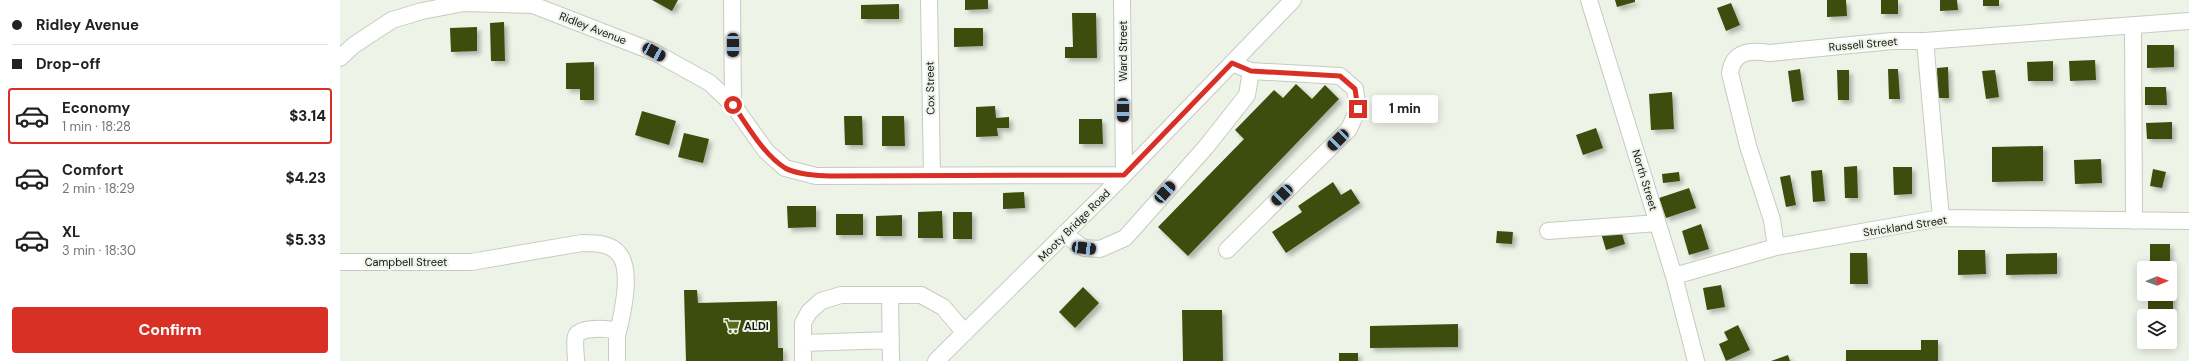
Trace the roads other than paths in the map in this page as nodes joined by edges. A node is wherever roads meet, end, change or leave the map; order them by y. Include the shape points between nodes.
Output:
1 (732, 0) edge
2 (929, 0) edge
3 (1122, 0) edge
4 (1293, 0) edge
5 (1589, 0) edge
6 (2189, 21) edge
7 (2133, 25) junction
8 (1925, 41) junction
9 (340, 58) edge
10 (1232, 63) junction
11 (1251, 71) junction
12 (733, 105) junction
13 (1124, 175) junction
14 (932, 176) junction
15 (1941, 218) junction
16 (2134, 220) junction
17 (2189, 221) edge
18 (1658, 223) junction
19 (1548, 231) dead end
20 (1064, 234) junction
21 (1776, 247) junction
22 (1227, 250) dead end
23 (340, 262) edge
24 (1674, 276) junction
25 (890, 295) junction
26 (965, 333) junction
27 (617, 336) junction
28 (891, 340) junction
29 (803, 343) junction
30 (576, 361) edge
31 (617, 361) edge
32 (803, 361) edge
33 (891, 361) edge
34 (936, 361) edge
35 (1696, 361) edge

1 - 12 street
2 - 14 street, Cox Street
3 - 13 street, Ward Street
4 - 10 street, Mooty Bridge Road
5 - 18 street, North Street
6 - 7 street, Russell Street
7 - 8 street, Russell Street
7 - 16 street
8 - 15 street
8 - 21 street, Russell Street via 1892,41 1746,53 1735,58 1730,73 1748,146 1772,220
9 - 12 street, Ridley Avenue via 354,45 392,20 422,11 464,3 533,5 654,52 710,83
10 - 11 street
10 - 13 street, Mooty Bridge Road
11 - 20 street via 1247,95 1206,147 1125,238 1100,249 1084,248
11 - 22 street via 1340,76 1355,89 1358,109 1349,129
12 - 14 street, Ridley Avenue via 766,151 785,168 816,176
13 - 14 street, Ridley Avenue
13 - 20 street, Mooty Bridge Road
15 - 16 street, Strickland Street
15 - 21 street, Strickland Street
16 - 17 street, Strickland Street
18 - 19 street
18 - 24 street, North Street
20 - 26 street, Mooty Bridge Road
21 - 24 street, Strickland Street
23 - 27 street, Campbell Street via 471,262 582,243 600,243 620,254 626,273
24 - 35 street, North Street
25 - 26 street via 921,295 932,299
25 - 28 street
25 - 29 street via 841,295 822,301 809,312 803,323
26 - 34 street, Mooty Bridge Road
27 - 30 street via 615,331 610,329 578,332
27 - 31 street, Campbell Street
28 - 29 street
28 - 33 street
29 - 32 street

